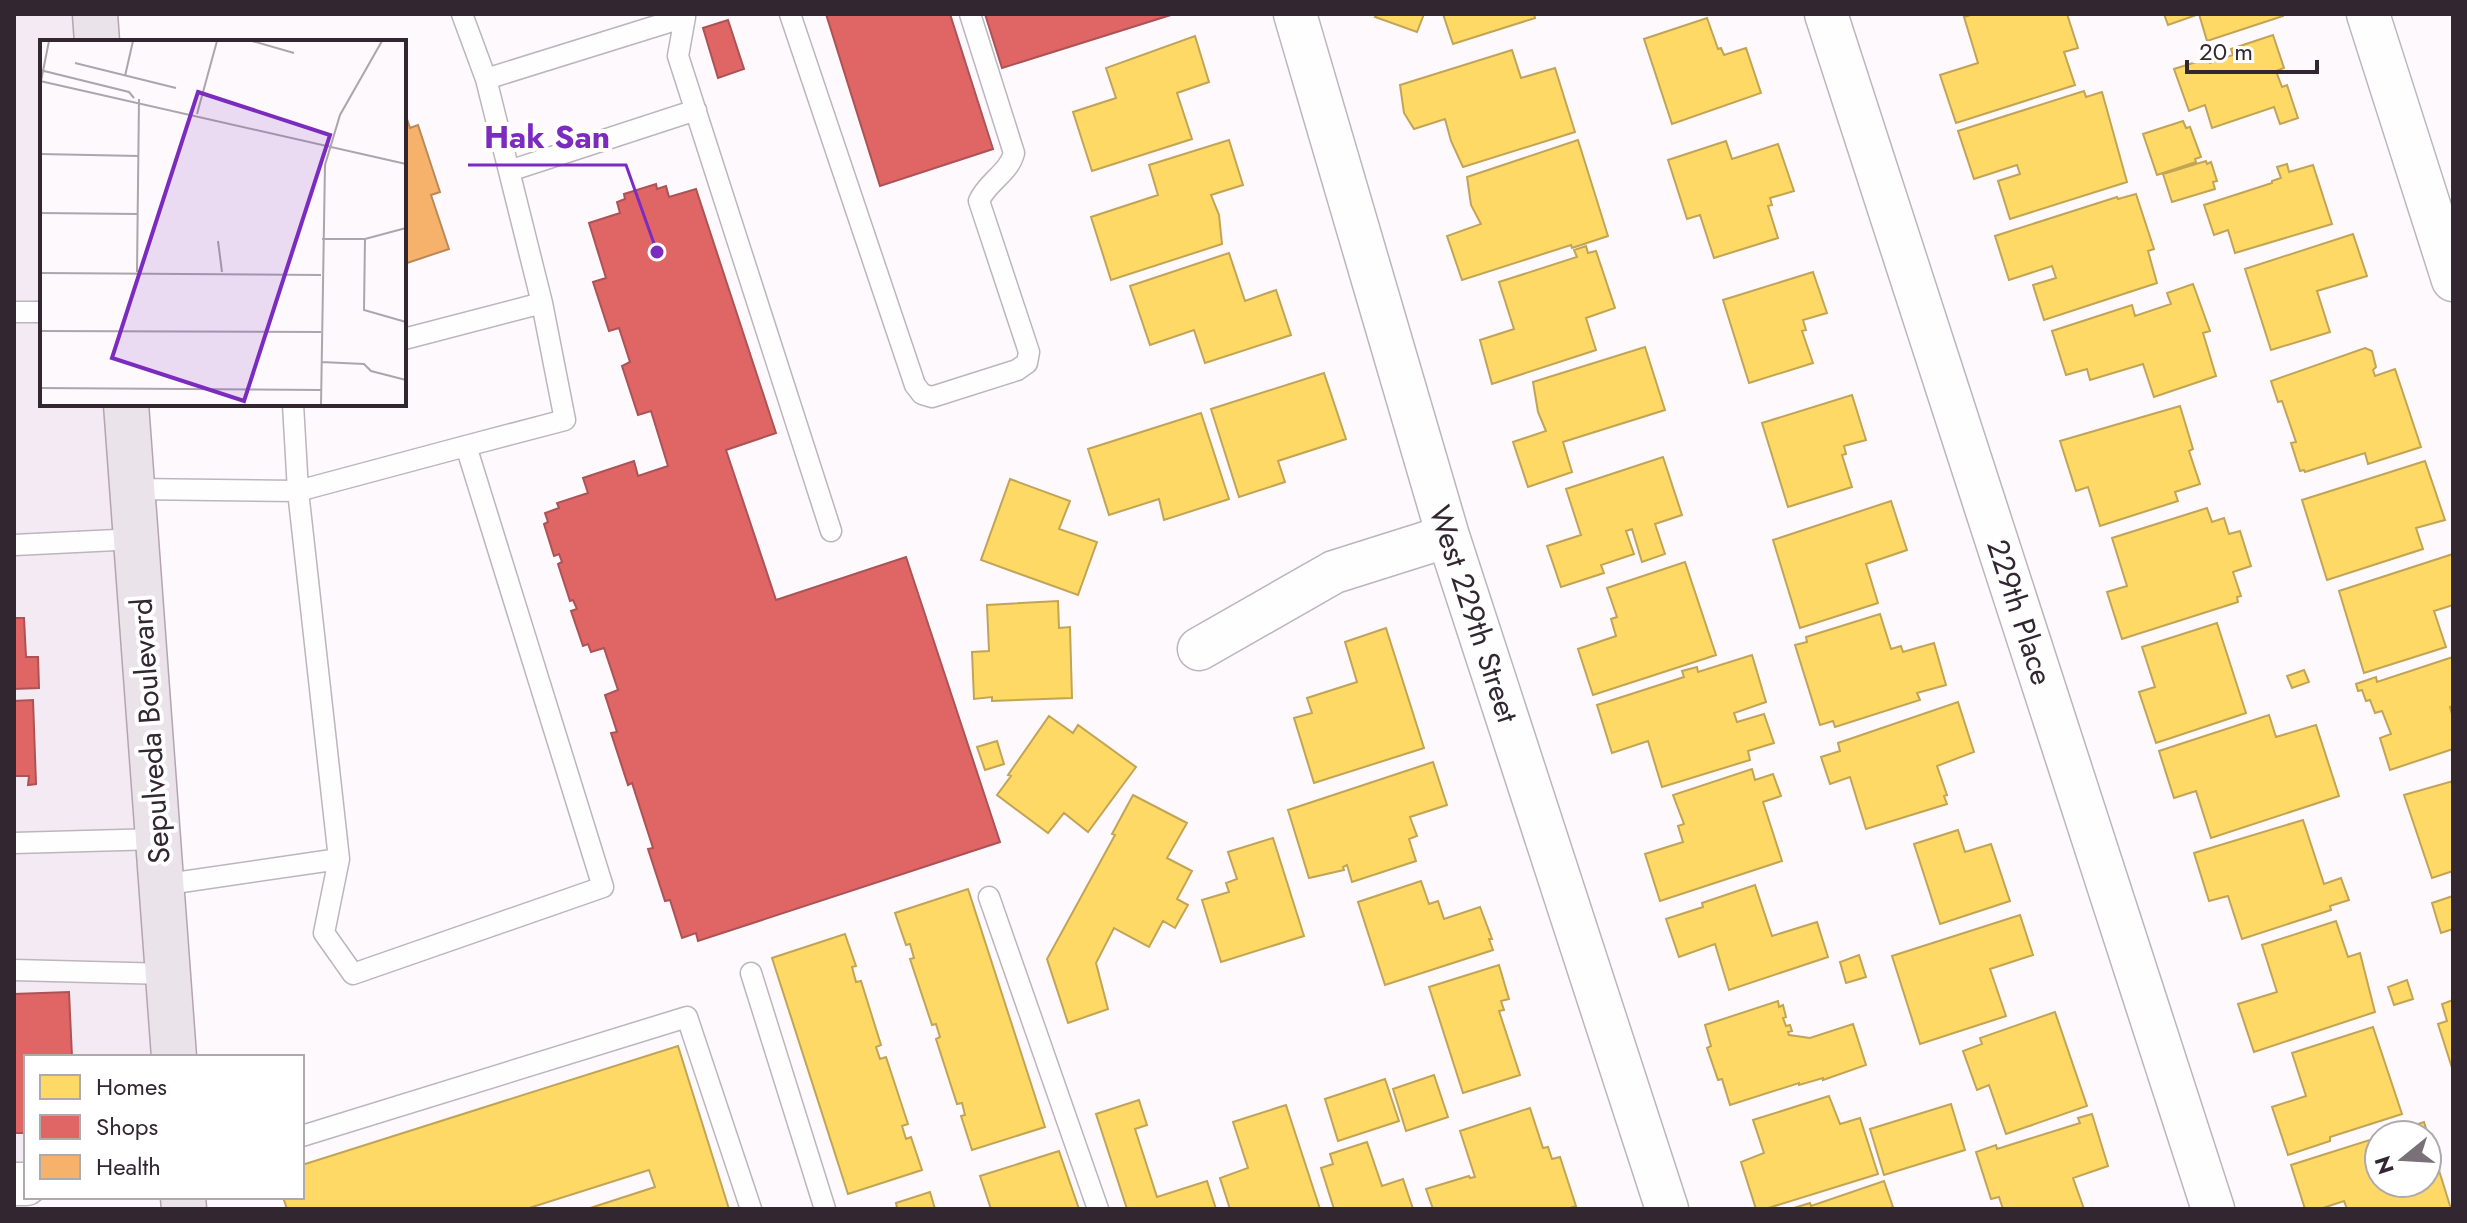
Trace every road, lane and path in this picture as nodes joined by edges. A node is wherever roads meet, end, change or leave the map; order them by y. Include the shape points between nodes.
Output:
1 (95, 14) edge
2 (462, 14) edge
3 (790, 14) edge
4 (970, 14) edge
5 (1295, 14) edge
6 (1826, 14) edge
7 (2368, 14) edge
8 (684, 16) edge
9 (97, 40) edge
10 (486, 79) junction
11 (696, 110) junction
12 (509, 171) junction
13 (2453, 280) edge
14 (542, 303) junction
15 (14, 312) edge
16 (40, 312) edge
17 (406, 338) edge
18 (126, 406) edge
19 (293, 406) edge
20 (466, 446) junction
21 (133, 489) junction
22 (298, 491) junction
23 (831, 531) dead end
24 (1448, 536) junction
25 (137, 539) junction
26 (14, 545) edge
27 (1199, 649) dead end
28 (158, 839) junction
29 (14, 843) edge
30 (339, 859) junction
31 (161, 885) junction
32 (989, 897) dead end
33 (14, 970) edge
34 (751, 973) dead end
35 (168, 974) junction
36 (174, 1055) edge
37 (304, 1135) edge
38 (751, 1209) edge
39 (825, 1209) edge
40 (1098, 1209) edge
41 (1667, 1209) edge
42 (2213, 1209) edge

1 - 9 main road
2 - 10 lane
3 - 4 lane via 915,385 932,397 1017,370 1027,363 1029,352 979,201 1014,153
5 - 24 street, West 229th Street
6 - 42 street, 229th Place
7 - 13 street
8 - 10 lane
8 - 11 lane via 678,56
10 - 12 lane
11 - 12 lane
11 - 23 lane
12 - 14 lane
14 - 17 lane
14 - 20 lane via 565,420
15 - 16 lane
18 - 21 main road, Sepulveda Boulevard
19 - 22 lane
20 - 22 lane
20 - 30 lane via 603,887 353,974 324,933
21 - 22 lane
21 - 25 main road, Sepulveda Boulevard
22 - 30 lane
24 - 27 street via 1334,572
24 - 41 street, West 229th Street
25 - 26 lane
25 - 28 main road, Sepulveda Boulevard
28 - 29 lane
28 - 31 main road, Sepulveda Boulevard
30 - 31 lane
31 - 35 main road, Sepulveda Boulevard
32 - 40 lane
33 - 35 lane
34 - 39 lane
35 - 36 main road, Sepulveda Boulevard
37 - 38 lane via 687,1017

